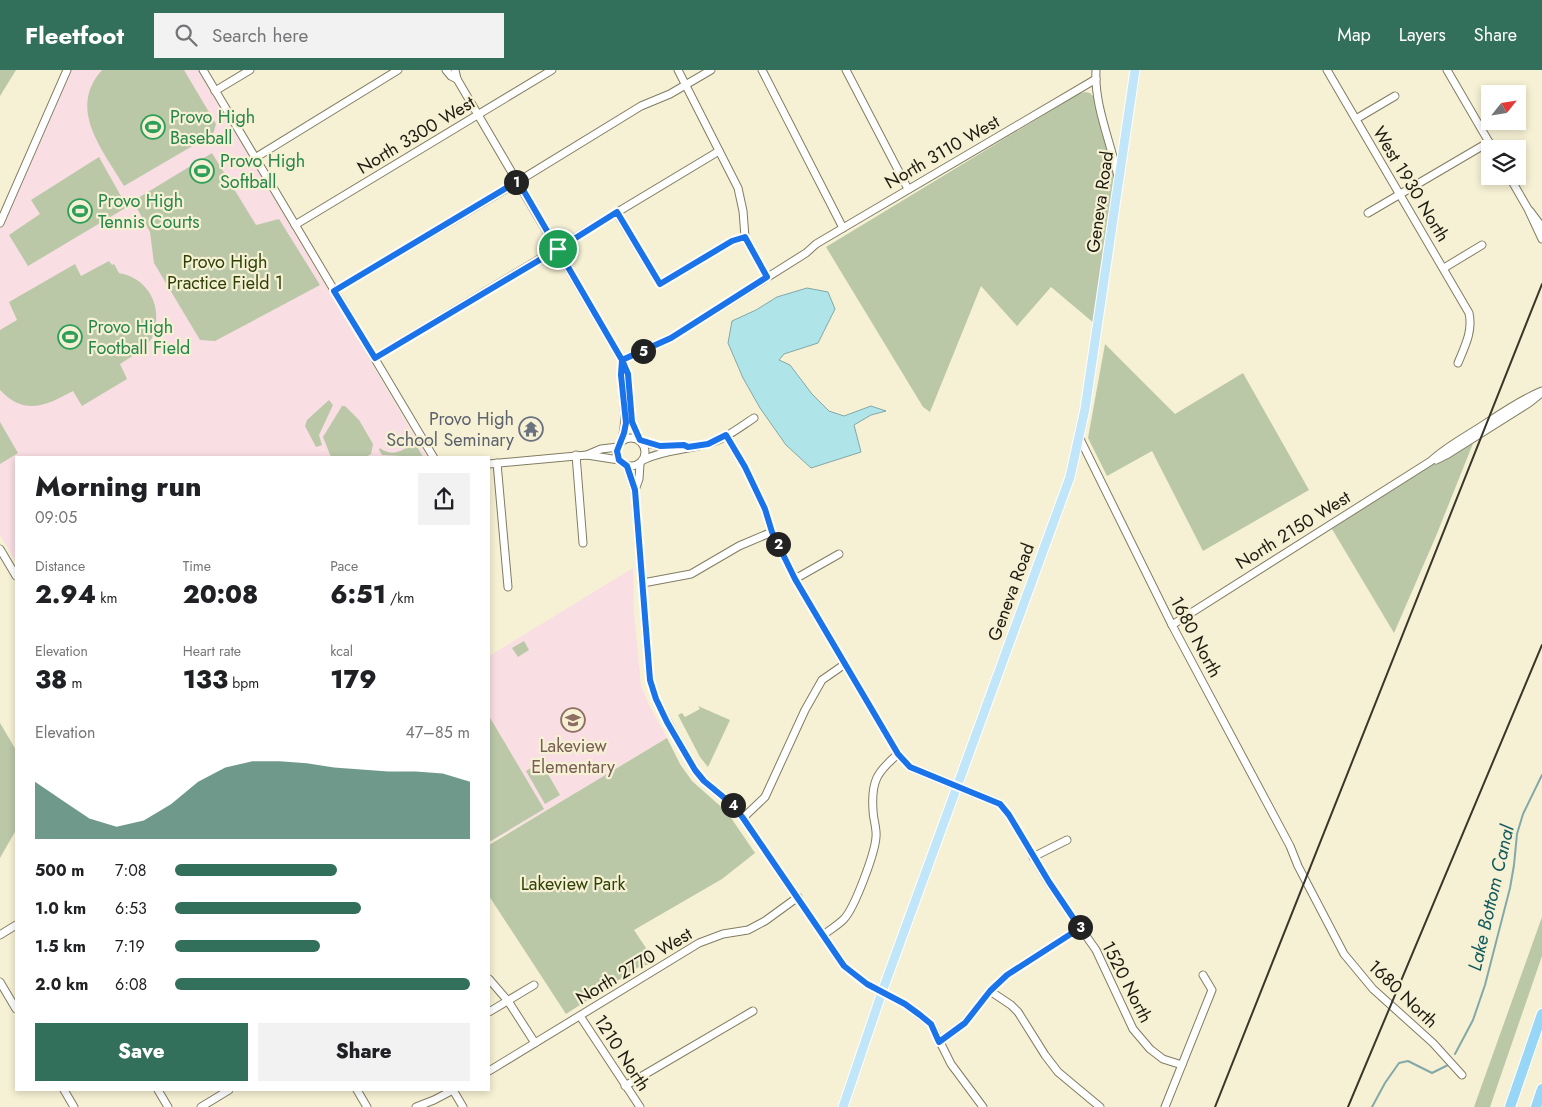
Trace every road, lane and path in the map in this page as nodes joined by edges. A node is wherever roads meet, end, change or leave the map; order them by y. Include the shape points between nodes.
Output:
1 (67, 70) edge
2 (203, 70) edge
3 (250, 70) edge
4 (398, 70) edge
5 (446, 70) edge
6 (455, 70) edge
7 (552, 70) edge
8 (678, 70) edge
9 (712, 70) edge
10 (762, 70) edge
11 (846, 70) edge
12 (1096, 70) edge
13 (1135, 70) edge
14 (1327, 70) edge
15 (1447, 70) edge
16 (457, 79) junction
17 (1096, 79) junction
18 (686, 85) junction
19 (215, 91) junction
20 (1395, 96) dead end
21 (478, 114) junction
22 (1356, 119) junction
23 (1488, 140) edge
24 (1481, 151) edge
25 (719, 152) junction
26 (255, 158) junction
27 (518, 181) junction
28 (1119, 182) junction
29 (1514, 185) edge
30 (908, 189) junction
31 (1400, 194) junction
32 (1528, 209) junction
33 (617, 212) junction
34 (1368, 213) dead end
35 (0, 223) edge
36 (295, 225) junction
37 (1542, 227) edge
38 (843, 228) junction
39 (745, 237) junction
40 (1542, 239) edge
41 (1482, 245) dead end
42 (558, 249) junction
43 (1444, 268) junction
44 (767, 277) junction
45 (334, 291) junction
46 (375, 358) junction
47 (622, 360) junction
48 (1458, 363) dead end
49 (1542, 391) edge
50 (754, 418) dead end
51 (726, 435) junction
52 (1080, 440) junction
53 (641, 441) junction
54 (619, 445) junction
55 (688, 447) junction
56 (576, 455) junction
57 (587, 455) junction
58 (433, 456) edge
59 (619, 460) junction
60 (642, 462) junction
61 (497, 463) junction
62 (490, 464) edge
63 (627, 466) junction
64 (635, 490) junction
65 (772, 532) junction
66 (583, 543) dead end
67 (0, 548) edge
68 (839, 554) dead end
69 (15, 574) edge
70 (795, 579) junction
71 (643, 583) junction
72 (508, 587) dead end
73 (1172, 625) junction
74 (845, 664) junction
75 (898, 754) junction
76 (957, 788) junction
77 (743, 818) junction
78 (1067, 840) dead end
79 (1033, 857) junction
80 (798, 897) junction
81 (15, 927) edge
82 (1080, 928) junction
83 (0, 935) edge
84 (823, 935) junction
85 (1203, 975) dead end
86 (490, 980) edge
87 (0, 982) edge
88 (534, 985) dead end
89 (990, 991) junction
90 (882, 992) junction
91 (508, 1001) junction
92 (15, 1007) edge
93 (490, 1011) edge
94 (753, 1011) dead end
95 (1542, 1014) edge
96 (580, 1016) junction
97 (939, 1042) junction
98 (535, 1043) junction
99 (1182, 1065) junction
100 (490, 1070) edge
101 (1462, 1074) dead end
102 (625, 1086) junction
103 (1542, 1089) edge
104 (65, 1091) edge
105 (159, 1091) edge
106 (227, 1091) edge
107 (359, 1091) edge
108 (451, 1091) edge
109 (454, 1091) edge
110 (74, 1107) edge
111 (168, 1107) edge
112 (201, 1107) edge
113 (368, 1107) edge
114 (416, 1107) edge
115 (463, 1107) edge
116 (640, 1107) edge
117 (843, 1107) edge
118 (984, 1107) edge
119 (1100, 1107) edge
120 (1165, 1107) edge
121 (1510, 1107) edge
122 (1536, 1107) edge

1 - 35 street
2 - 19 street
3 - 19 street
4 - 26 street
5 - 16 street
6 - 16 street
7 - 21 street, North 3300 West
8 - 18 street
9 - 18 street
10 - 38 street
11 - 30 street
12 - 17 street
13 - 28 main road, Geneva Road
14 - 22 street, West 1930 North
15 - 23 street
16 - 21 street
17 - 28 street via 1099,104
17 - 30 street, North 3110 West
18 - 25 street
18 - 27 street via 641,106
19 - 26 street
20 - 22 street
21 - 27 street
21 - 36 street, North 3300 West
22 - 31 street, West 1930 North
24 - 31 street
25 - 33 street
25 - 39 street via 738,188
26 - 36 street
27 - 42 street
27 - 45 street
28 - 52 main road, Geneva Road
29 - 32 street
30 - 38 street, North 3110 West
31 - 34 street
31 - 43 street, West 1930 North
32 - 37 street
32 - 40 street
33 - 39 street via 660,284 732,241
33 - 42 street
36 - 45 street
38 - 44 street, North 3110 West
39 - 44 street
41 - 43 street
42 - 46 street
42 - 47 street
43 - 48 street, West 1930 North via 1471,322
44 - 47 street, North 3110 West via 671,338
45 - 46 street
46 - 58 street
47 - 53 street via 628,374 632,422
47 - 54 street via 626,423
49 - 73 street, North 2150 West via 1472,432
50 - 51 street
51 - 55 street via 708,444
51 - 65 street, 1520 North via 749,475
52 - 73 street, 1680 North
52 - 76 main road, Geneva Road via 1070,477
53 - 54 street via 628,438
53 - 55 street via 660,446
53 - 60 street via 646,451
54 - 57 street
54 - 59 street
55 - 60 street via 652,456
56 - 57 street
56 - 61 street
56 - 66 street
57 - 59 street
59 - 63 street
60 - 63 street
60 - 64 street
61 - 62 street
61 - 72 street
63 - 64 street
64 - 71 street
65 - 70 street, 1520 North
65 - 71 street via 739,546 691,574
67 - 69 street
68 - 70 street
70 - 74 street, 1520 North
71 - 77 street via 650,680 656,699 695,770
73 - 101 street, 1680 North via 1299,858 1344,954 1387,1003 1433,1043
74 - 75 street, 1520 North
74 - 77 street via 822,680 765,797
75 - 76 street, 1520 North via 910,767
75 - 84 street via 876,777 874,848 853,907 844,920
76 - 79 street, 1520 North via 1000,804
76 - 90 main road, Geneva Road
77 - 80 street
78 - 79 street
79 - 82 street, 1520 North
80 - 84 street
80 - 96 street, North 2770 West via 748,930 723,934 699,943
81 - 83 street
82 - 89 street via 1007,975
82 - 99 street, 1520 North via 1096,950 1133,1029 1163,1059
84 - 90 street via 844,966
85 - 99 street via 1212,990
86 - 91 street
87 - 92 street
88 - 91 street
89 - 97 street via 965,1023
89 - 119 street via 1018,1012 1058,1072
90 - 97 street via 926,1019
90 - 117 main road, Geneva Road
91 - 93 street
91 - 98 street
94 - 102 street
95 - 121 highway
96 - 98 street, North 2770 West
96 - 102 street, 1210 North
97 - 118 street via 951,1064
98 - 100 street, North 2770 West
99 - 120 street
102 - 116 street, 1210 North
103 - 122 highway
104 - 110 street
105 - 111 street
106 - 112 street
107 - 113 street
108 - 114 street
109 - 115 street

